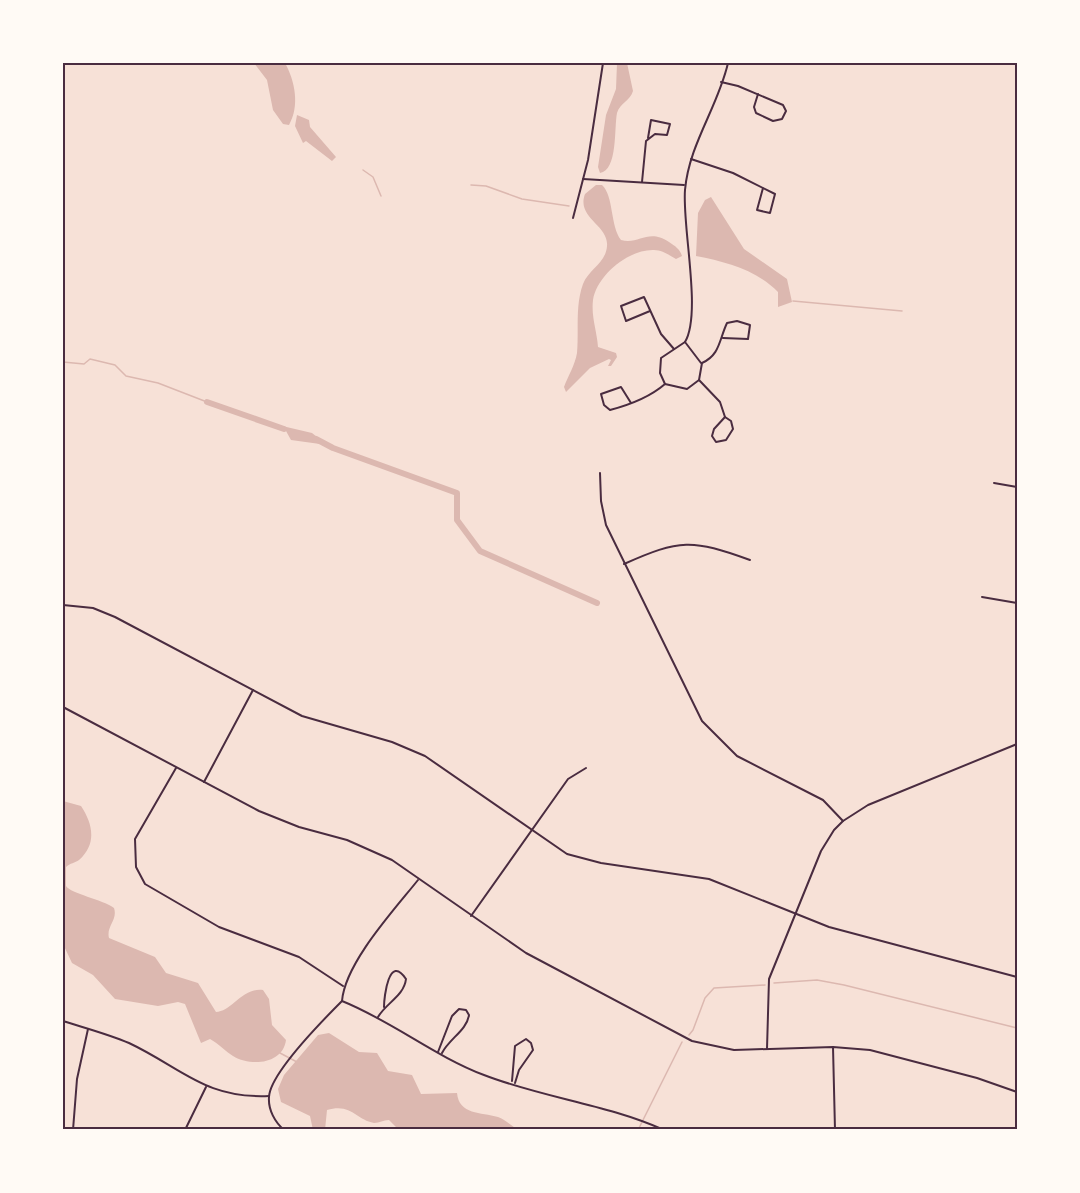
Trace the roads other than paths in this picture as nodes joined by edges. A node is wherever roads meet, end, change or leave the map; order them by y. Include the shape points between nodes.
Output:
1 (603, 63) edge
2 (728, 63) edge
3 (721, 82) junction
4 (759, 94) junction
5 (648, 138) junction
6 (691, 159) junction
7 (583, 179) junction
8 (642, 182) junction
9 (685, 185) junction
10 (763, 188) junction
11 (573, 218) dead end
12 (650, 311) junction
13 (723, 338) junction
14 (685, 342) junction
15 (674, 349) junction
16 (702, 363) junction
17 (699, 380) junction
18 (665, 384) junction
19 (631, 403) junction
20 (725, 417) junction
21 (600, 473) dead end
22 (994, 483) dead end
23 (1017, 487) edge
24 (750, 560) dead end
25 (624, 564) junction
26 (982, 597) dead end
27 (1017, 603) edge
28 (63, 605) edge
29 (253, 690) junction
30 (63, 707) edge
31 (1017, 744) edge
32 (176, 768) junction
33 (586, 768) dead end
34 (204, 782) junction
35 (843, 821) junction
36 (532, 831) junction
37 (418, 879) junction
38 (794, 914) junction
39 (471, 916) junction
40 (1017, 977) edge
41 (343, 986) junction
42 (342, 1001) junction
43 (384, 1007) junction
44 (378, 1017) junction
45 (63, 1021) edge
46 (88, 1029) junction
47 (833, 1047) junction
48 (767, 1049) junction
49 (440, 1053) junction
50 (513, 1083) junction
51 (206, 1087) junction
52 (1017, 1092) edge
53 (269, 1096) junction
54 (73, 1130) edge
55 (185, 1130) edge
56 (285, 1130) edge
57 (664, 1130) edge
58 (835, 1130) edge

1 - 7 street
2 - 3 street
3 - 4 street
3 - 6 street
4 - 4 street via 786,108 782,119 773,121 756,113 754,106
5 - 5 street via 667,135 670,124 651,120
5 - 8 street
6 - 9 street
6 - 10 street
7 - 8 street
7 - 11 street
8 - 9 street
9 - 14 street via 691,304
10 - 10 street via 775,194 770,213 757,210
12 - 12 street via 626,321 621,306 644,297
12 - 15 street
13 - 13 street via 731,321 750,325 748,339
13 - 16 street via 712,358
14 - 15 street
14 - 16 street
15 - 18 street via 662,358 660,374
16 - 17 street
17 - 18 street via 687,389
17 - 20 street via 720,402
18 - 19 street
19 - 19 street via 621,387 601,394 609,410
20 - 20 street via 733,429 726,440 716,442 712,436 714,429
21 - 25 street via 603,512
22 - 23 street
24 - 25 street via 710,546 686,543
25 - 35 street via 707,726 737,756 823,800
26 - 27 street
28 - 29 street via 93,608 115,617
29 - 34 street
29 - 36 street via 302,716 392,742 425,756
30 - 32 street
31 - 35 street via 868,805
32 - 34 street
32 - 41 street via 135,839 135,862 140,877 156,893 204,919 239,936 293,954
33 - 36 street via 568,779
34 - 37 street via 273,818 371,849
35 - 38 street via 825,844
36 - 38 street via 574,856 709,879
36 - 39 street
37 - 39 street
37 - 41 street
38 - 40 street via 857,935
38 - 48 street via 769,979
39 - 48 street via 533,958 675,1034 726,1049
41 - 42 street
42 - 44 street
42 - 53 street via 284,1068
43 - 43 street via 403,989 405,975 389,975
43 - 44 street
44 - 49 street
45 - 46 street
46 - 51 street via 127,1042
46 - 54 street via 76,1079
47 - 48 street
47 - 52 street via 878,1052
47 - 58 street
49 - 49 street via 452,1016 459,1009 466,1010 468,1022
49 - 50 street via 485,1075
50 - 50 street via 533,1050 526,1039 515,1046
50 - 57 street via 624,1113
51 - 53 street via 236,1096
51 - 55 street
53 - 56 street via 271,1112

